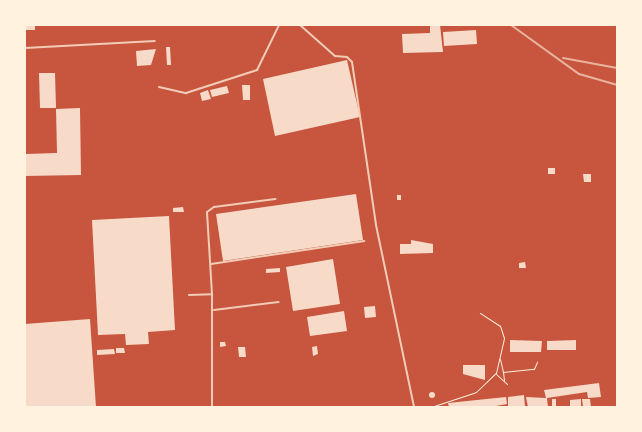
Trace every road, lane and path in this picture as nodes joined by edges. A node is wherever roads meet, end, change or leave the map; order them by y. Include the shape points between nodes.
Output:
1 (279, 25) edge
2 (300, 25) edge
3 (155, 41) dead end
4 (25, 48) edge
5 (159, 87) dead end
6 (275, 199) dead end
7 (364, 241) dead end
8 (211, 264) junction
9 (212, 294) junction
10 (190, 295) dead end
11 (279, 302) dead end
12 (214, 310) junction
13 (480, 313) dead end
14 (500, 359) junction
15 (537, 362) dead end
16 (503, 372) junction
17 (496, 373) junction
18 (504, 380) junction
19 (507, 384) dead end
20 (212, 407) edge
21 (414, 407) edge
22 (431, 407) edge

1 - 5 lane via 257,70 186,93
2 - 21 lane via 335,56 347,57 352,62 376,225
3 - 4 lane
6 - 8 lane via 214,207 207,212
7 - 8 lane
8 - 9 lane
9 - 10 lane
9 - 12 lane
11 - 12 lane
12 - 20 lane
13 - 14 path via 500,326 504,338
14 - 16 path
14 - 17 path
15 - 16 path via 534,368
16 - 18 path
17 - 18 path
17 - 22 path via 476,392
18 - 19 path

